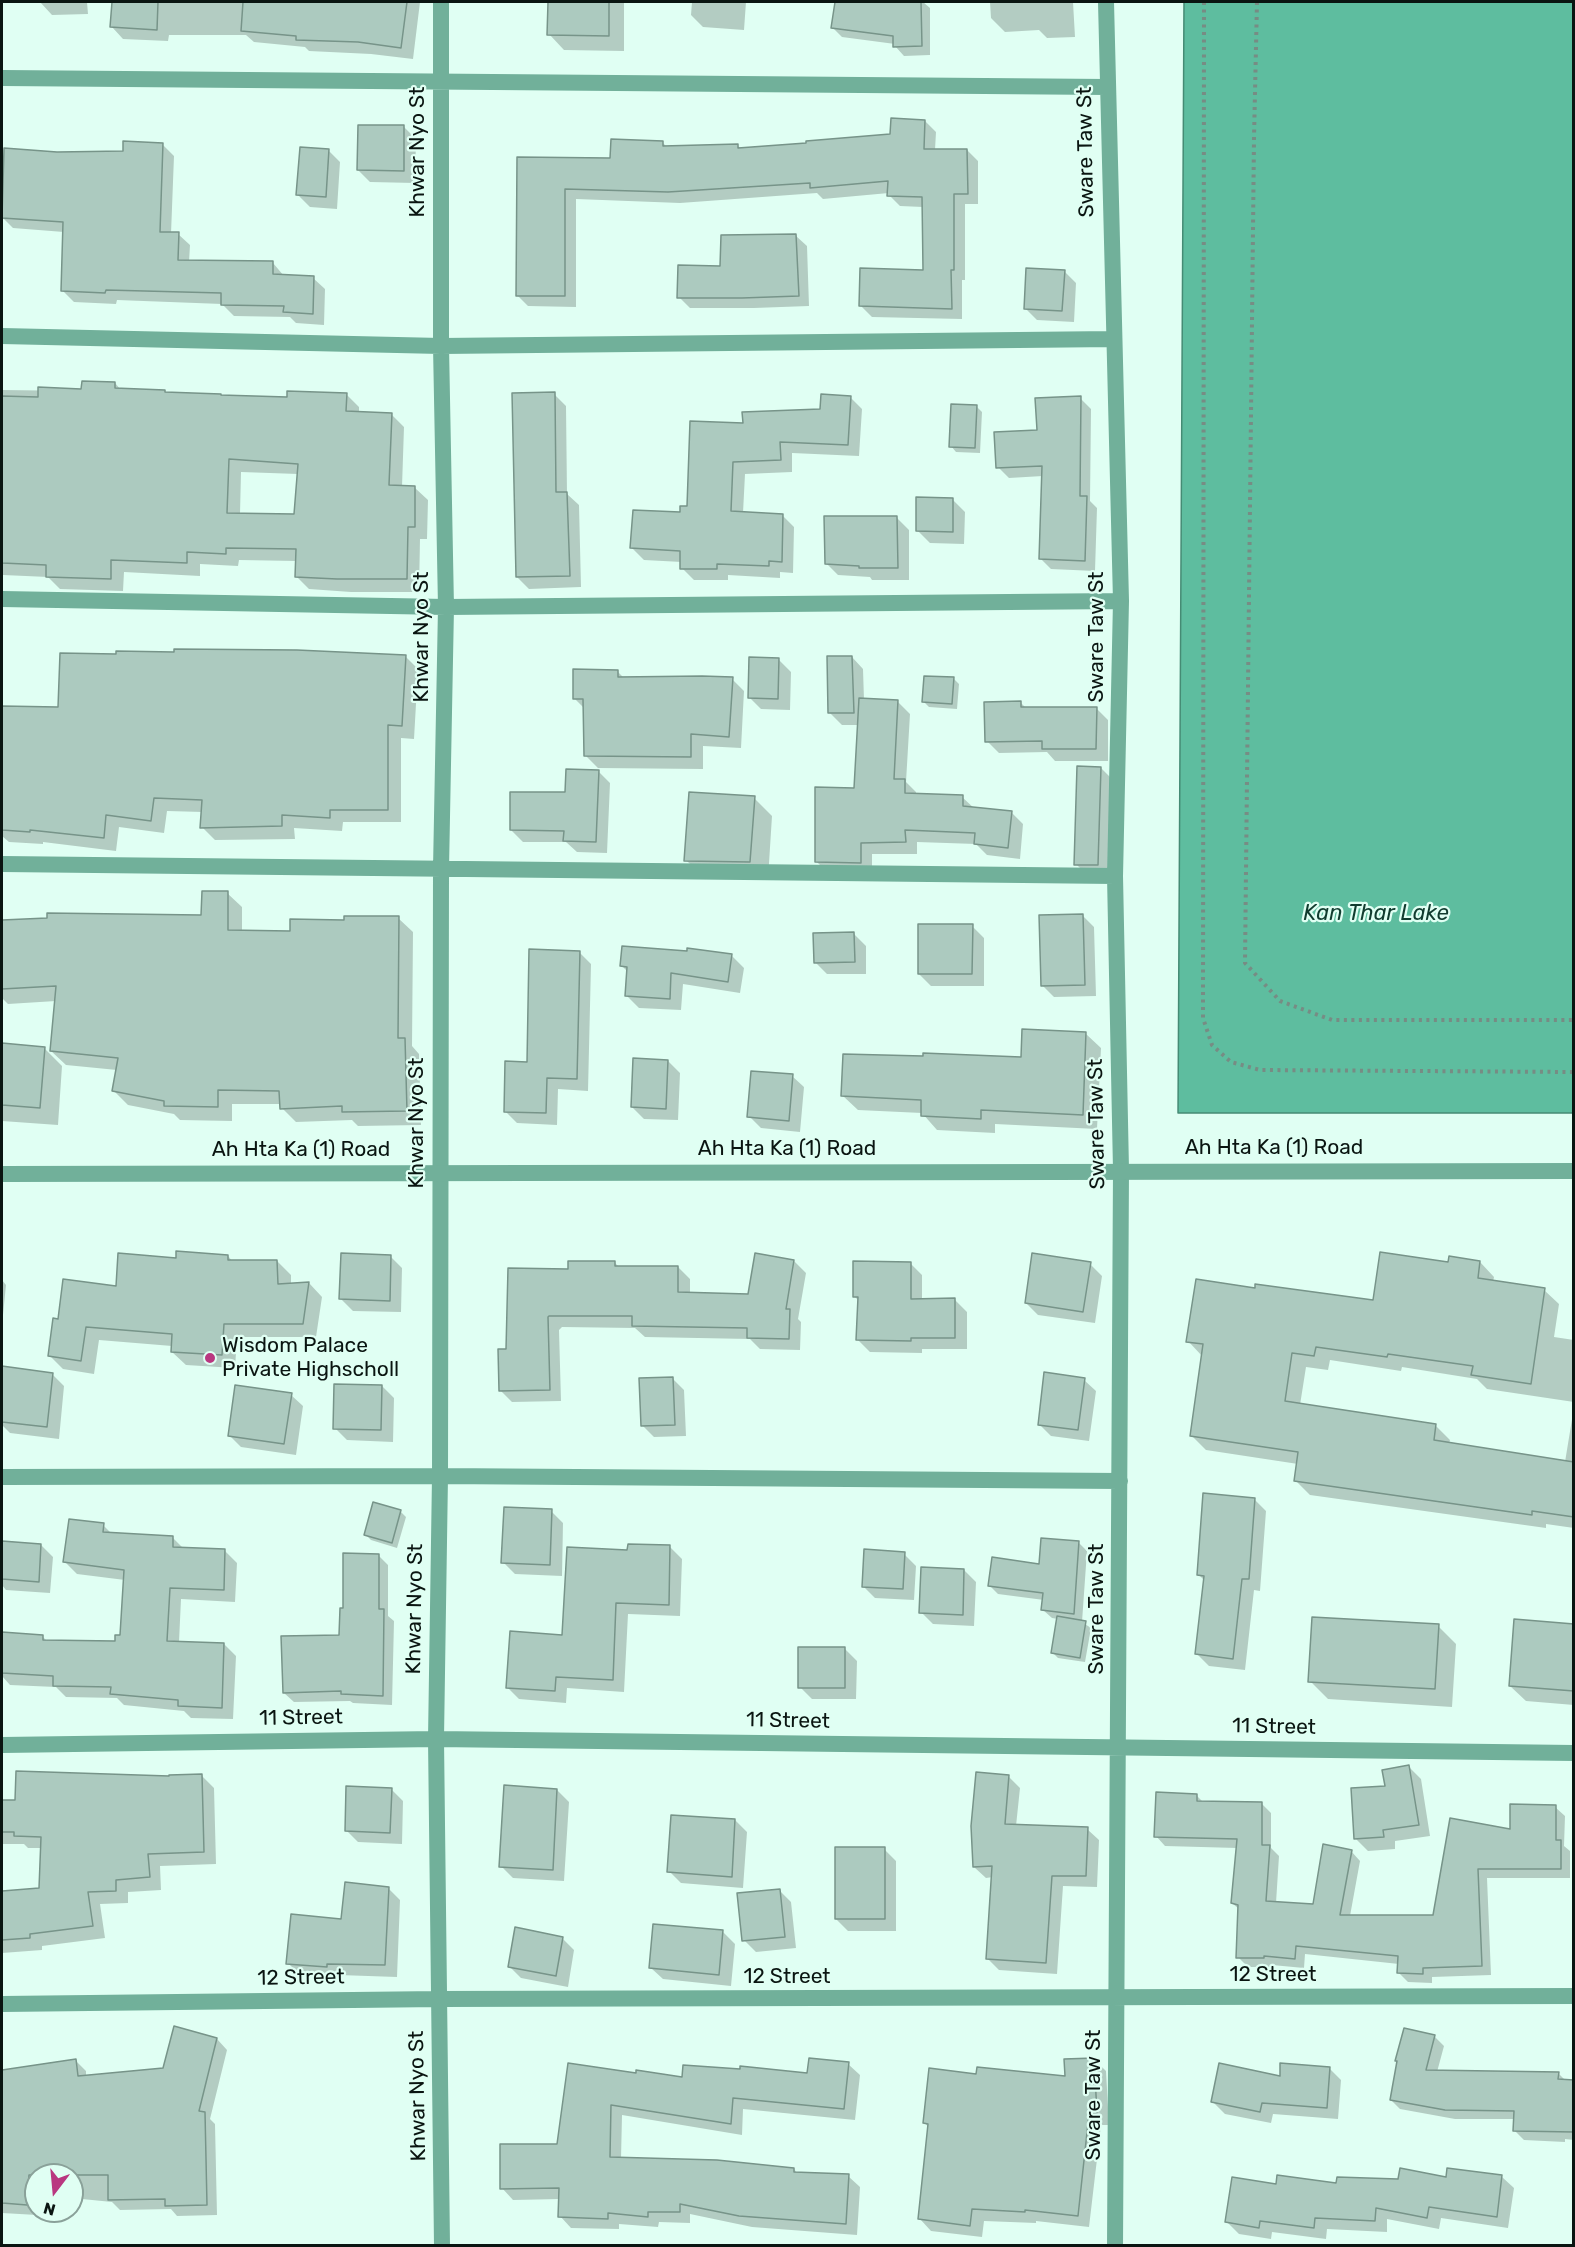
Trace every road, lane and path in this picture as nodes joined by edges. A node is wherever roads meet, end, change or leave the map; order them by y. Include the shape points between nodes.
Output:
1 (441, 2) edge
2 (1106, 2) edge
3 (1204, 2) edge
4 (1257, 2) edge
5 (2, 78) edge
6 (440, 81) junction
7 (1107, 87) junction
8 (2, 336) edge
9 (1114, 339) junction
10 (441, 346) junction
11 (2, 599) edge
12 (1121, 601) junction
13 (446, 607) junction
14 (2, 864) edge
15 (441, 869) junction
16 (1115, 876) junction
17 (1574, 1020) edge
18 (1574, 1072) edge
19 (1120, 1170) junction
20 (1574, 1171) edge
21 (440, 1173) junction
22 (2, 1174) edge
23 (440, 1476) junction
24 (2, 1477) edge
25 (1120, 1481) junction
26 (435, 1739) junction
27 (2, 1744) edge
28 (1118, 1748) junction
29 (1574, 1753) edge
30 (1574, 1996) edge
31 (440, 1999) junction
32 (1117, 1999) junction
33 (2, 2004) edge
34 (442, 2246) edge
35 (1115, 2246) edge

1 - 6 street, Khwar Nyo St
2 - 7 street, Sware Taw St
3 - 18 path via 1203,1018 1212,1045 1231,1062 1260,1070
4 - 17 path via 1245,963 1280,1001 1332,1020
5 - 6 street
6 - 7 street
6 - 10 street, Khwar Nyo St
7 - 9 street, Sware Taw St
8 - 10 street
9 - 10 street
9 - 12 street, Sware Taw St
10 - 13 street, Khwar Nyo St
11 - 13 street
12 - 13 street
12 - 16 street, Sware Taw St
13 - 15 street, Khwar Nyo St
14 - 15 street
15 - 16 street
15 - 21 street, Khwar Nyo St
16 - 19 street, Sware Taw St
19 - 20 street, Ah Hta Ka (1) Road
19 - 21 street, Ah Hta Ka (1) Road
19 - 25 street, Sware Taw St
21 - 22 street, Ah Hta Ka (1) Road
21 - 23 street, Khwar Nyo St
23 - 24 street
23 - 25 street
23 - 26 street, Khwar Nyo St
25 - 28 street, Sware Taw St
26 - 27 street, 11 Street
26 - 28 street, 11 Street
26 - 31 street, Khwar Nyo St
28 - 29 street, 11 Street
28 - 32 street, Sware Taw St
30 - 32 street, 12 Street
31 - 32 street, 12 Street
31 - 33 street, 12 Street
31 - 34 street, Khwar Nyo St
32 - 35 street, Sware Taw St

